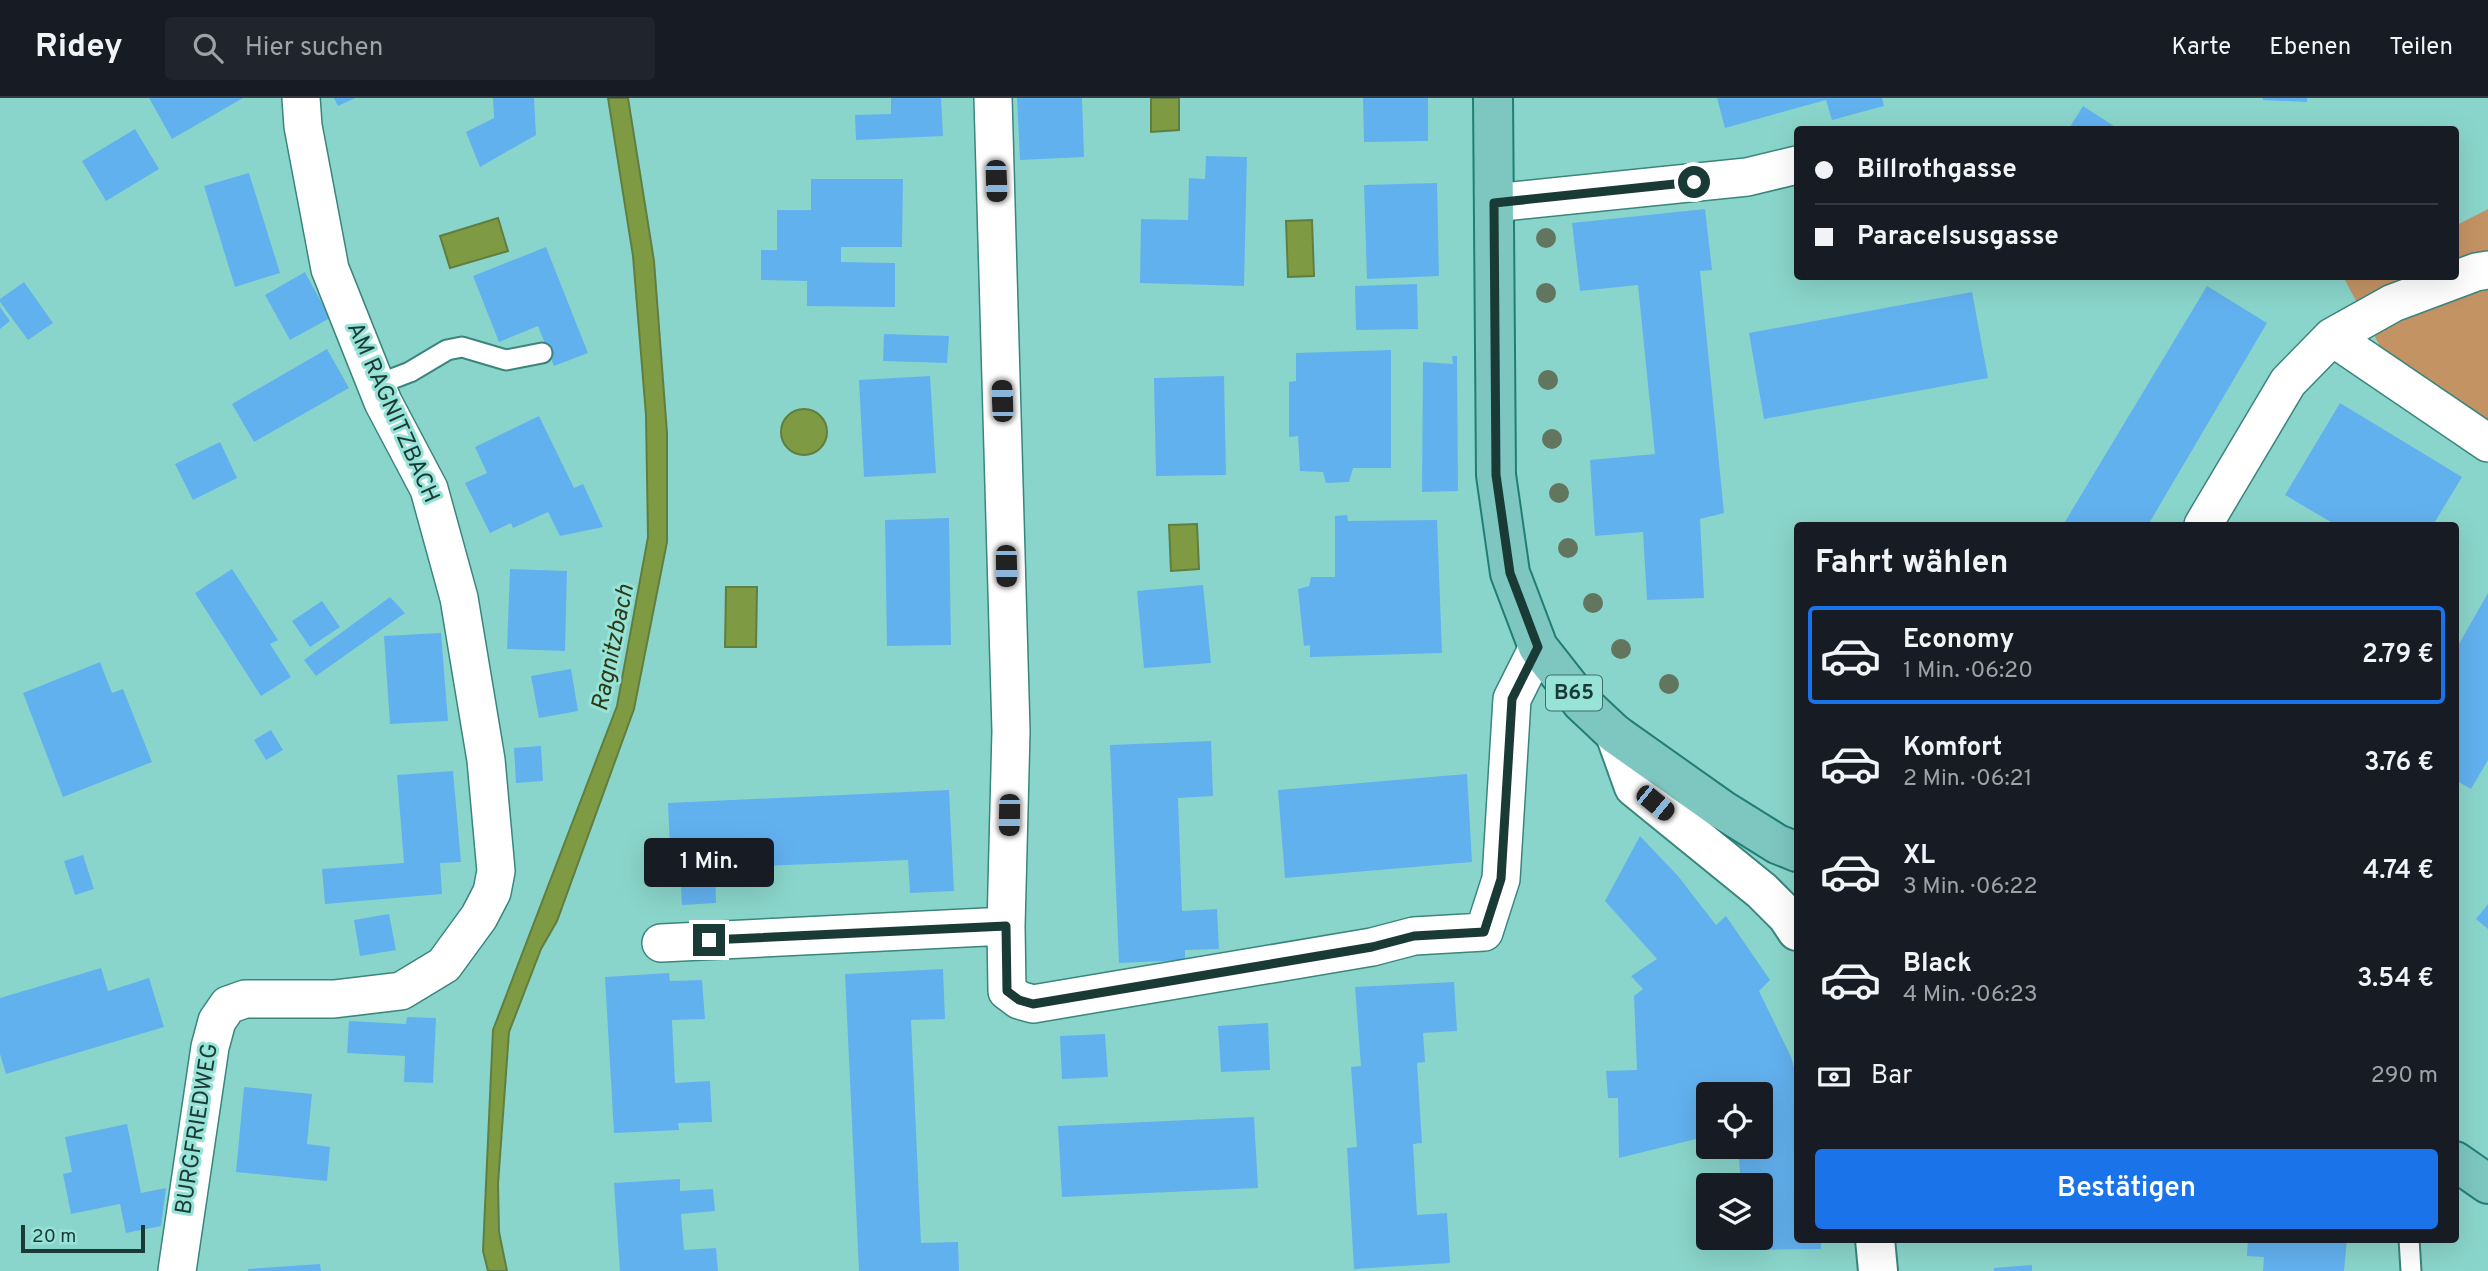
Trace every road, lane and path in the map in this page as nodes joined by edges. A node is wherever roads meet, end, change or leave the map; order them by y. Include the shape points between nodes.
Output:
1 (301, 98) edge
2 (993, 98) edge
3 (1493, 98) edge
4 (1794, 166) edge
5 (1494, 203) junction
6 (2488, 270) edge
7 (2459, 278) edge
8 (2455, 280) edge
9 (2332, 337) junction
10 (542, 353) dead end
11 (376, 385) junction
12 (2488, 443) edge
13 (2205, 522) edge
14 (1538, 647) junction
15 (1615, 734) junction
16 (1794, 851) edge
17 (1006, 926) junction
18 (1794, 926) edge
19 (661, 943) dead end
20 (444, 965) joint
21 (2459, 1164) edge
22 (2488, 1184) edge
23 (1875, 1243) edge
24 (2409, 1243) edge
25 (177, 1271) edge
26 (1878, 1271) edge
27 (2411, 1271) edge

1 - 11 street, AM RAGNITZBACH via 330,269
2 - 17 street via 1011,731
3 - 5 main road, B65
4 - 5 street via 1747,177
5 - 14 main road, B65 via 1496,475 1510,573
6 - 7 street
8 - 9 street via 2393,303
9 - 12 street
9 - 13 street via 2288,382
10 - 11 lane via 506,360 463,346
11 - 20 street, AM RAGNITZBACH via 429,489 459,598 486,760 496,872 492,892
14 - 15 main road, B65 via 1582,704
14 - 17 street via 1512,699 1501,879 1484,932 1414,936 1033,1004 1007,991
15 - 16 main road, B65 via 1721,810
15 - 18 main road via 1634,787 1762,891
17 - 19 street
20 - 25 street, BURGFRIEDWEG via 401,991 334,999 245,999 228,1005 217,1021 210,1047
21 - 22 main road
23 - 26 main road
24 - 27 lane

